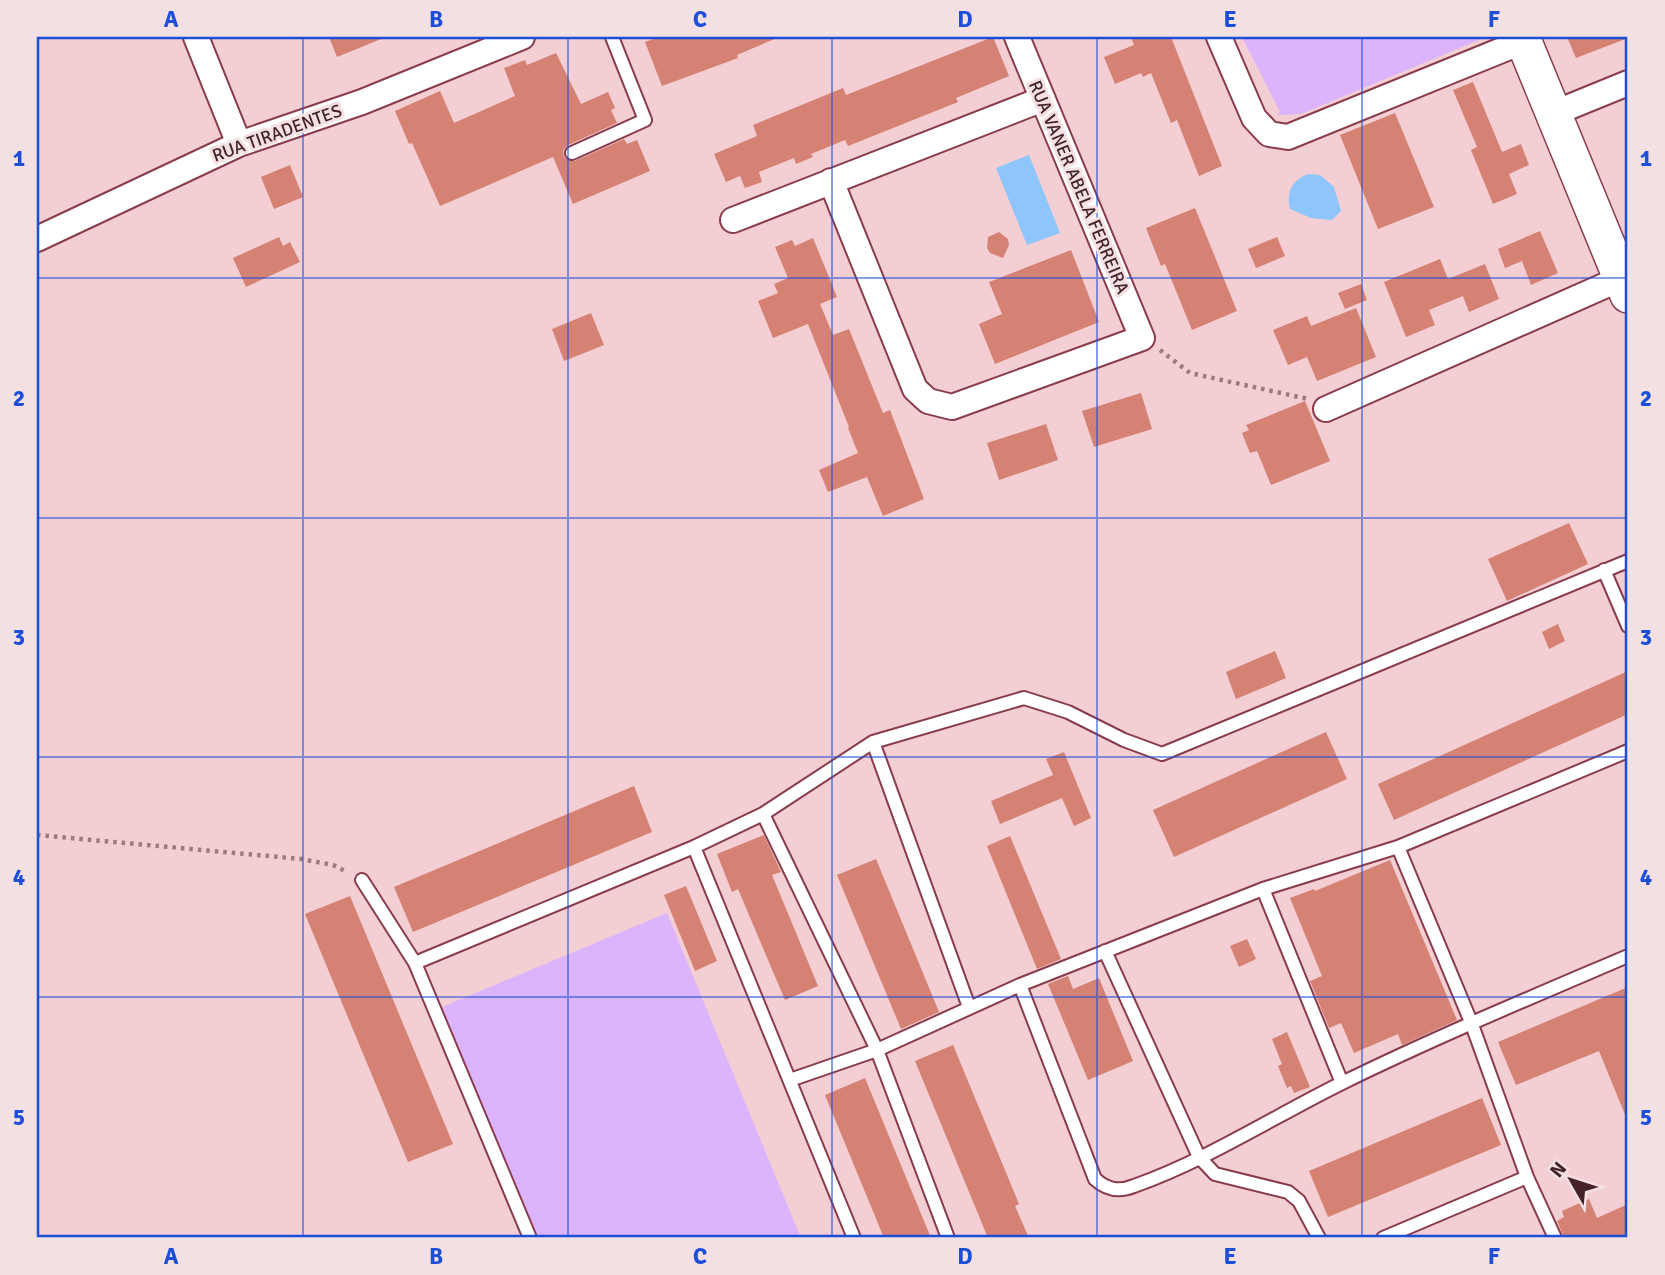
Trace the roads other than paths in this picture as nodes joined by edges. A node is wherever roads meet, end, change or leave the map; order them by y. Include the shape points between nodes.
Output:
1 (196, 37) edge
2 (522, 37) edge
3 (612, 37) edge
4 (1017, 37) edge
5 (1219, 37) edge
6 (1523, 39) edge
7 (1628, 83) edge
8 (1042, 99) junction
9 (1552, 114) junction
10 (239, 144) junction
11 (572, 153) dead end
12 (831, 181) junction
13 (733, 220) dead end
14 (37, 239) edge
15 (1625, 287) edge
16 (1326, 409) road end
17 (1628, 561) edge
18 (1604, 570) junction
19 (1628, 626) edge
20 (873, 742) junction
21 (1628, 751) edge
22 (763, 814) junction
23 (694, 847) junction
24 (1398, 847) junction
25 (362, 880) road end
26 (1263, 889) junction
27 (1105, 951) junction
28 (1628, 956) edge
29 (415, 963) junction
30 (1020, 985) junction
31 (968, 1007) junction
32 (1471, 1022) junction
33 (877, 1050) junction
34 (790, 1080) junction
35 (1342, 1083) junction
36 (1199, 1157) junction
37 (1527, 1177) junction
38 (530, 1238) edge
39 (854, 1238) edge
40 (948, 1238) edge
41 (1319, 1238) edge
42 (1382, 1238) edge
43 (1555, 1238) edge

1 - 10 street
2 - 10 street, RUA TIRADENTES via 362,102
3 - 11 lane via 645,120
4 - 8 street, RUA VANER ABELA FERREIRA
5 - 6 street via 1254,118 1269,134 1288,137
6 - 9 street
7 - 9 street
8 - 12 street
8 - 12 street, RUA VANER ABELA FERREIRA via 1142,338 952,407 928,401 915,389
9 - 15 street
10 - 14 street, RUA TIRADENTES
12 - 13 street
15 - 16 street
17 - 18 lane
18 - 19 lane
18 - 20 lane via 1162,754 1068,712 1024,698
20 - 22 lane
20 - 31 lane
21 - 24 lane
22 - 23 lane
22 - 33 lane
23 - 29 lane
23 - 34 lane
24 - 26 lane
24 - 32 lane
25 - 29 lane
26 - 27 lane
26 - 35 lane
27 - 30 lane
27 - 36 lane
28 - 32 lane
29 - 38 lane
30 - 31 lane
30 - 36 lane via 1101,1185 1118,1190 1132,1187
31 - 33 lane
32 - 35 lane
32 - 37 lane
33 - 34 lane
33 - 40 lane
34 - 39 lane
35 - 36 lane
36 - 41 lane via 1215,1174 1289,1192
37 - 42 lane
37 - 43 lane

